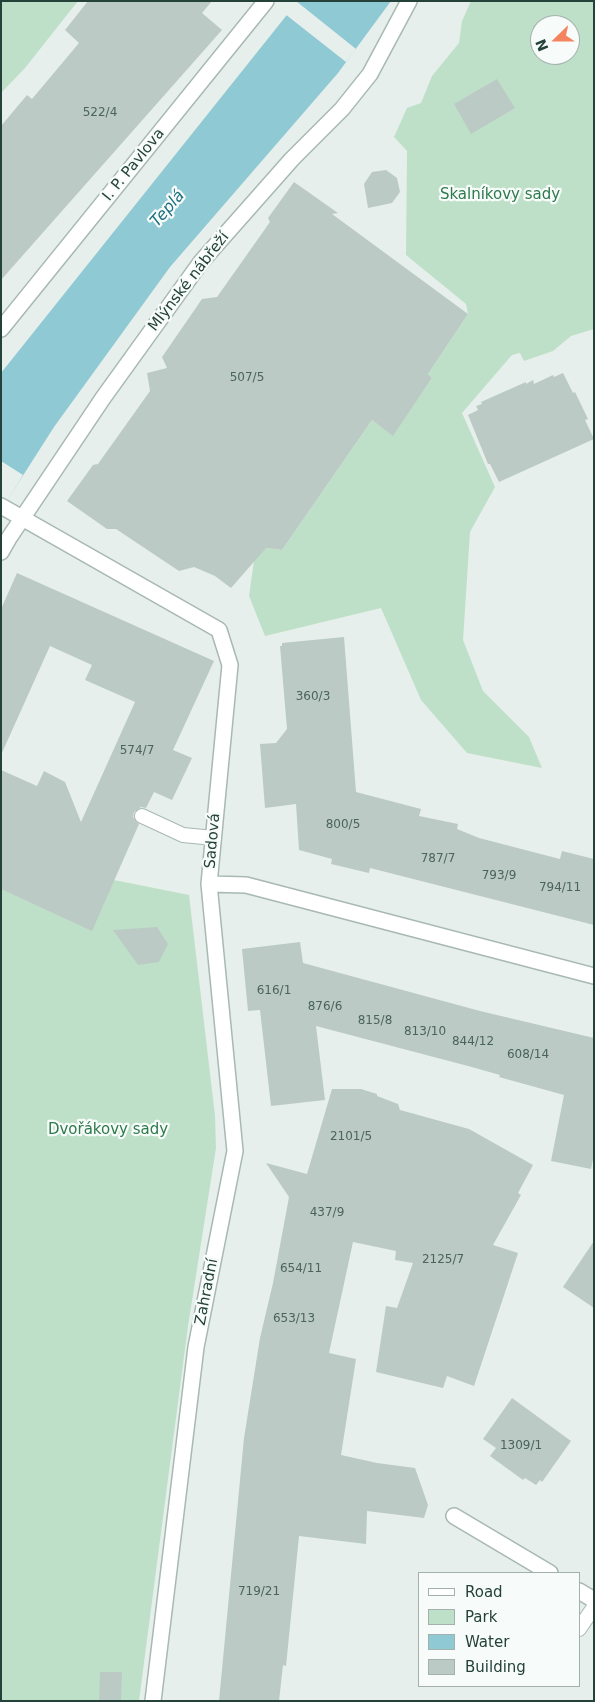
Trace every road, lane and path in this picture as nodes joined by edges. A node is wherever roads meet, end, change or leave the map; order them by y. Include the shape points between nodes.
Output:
1 (266, 1) edge
2 (409, 1) edge
3 (1, 329) edge
4 (2, 507) edge
5 (22, 519) junction
6 (1, 552) edge
7 (142, 816) dead end
8 (214, 838) junction
9 (209, 884) junction
10 (594, 976) edge
11 (454, 1516) dead end
12 (548, 1572) edge
13 (580, 1592) edge
14 (594, 1600) edge
15 (594, 1607) edge
16 (580, 1628) edge
17 (152, 1701) edge

1 - 3 street, I. P. Pavlova
2 - 5 street, Mlýnské nábřeží via 370,74 342,109 292,159 201,262
4 - 5 street, Sadová
5 - 6 street, Mlýnské nábřeží
5 - 8 street, Sadová via 219,630 230,665
7 - 8 lane via 183,835
8 - 9 street, Sadová
9 - 10 street, Sadová via 246,884
9 - 17 street, Zahradní via 235,1151 196,1347
11 - 12 street
13 - 14 street
15 - 16 lane

